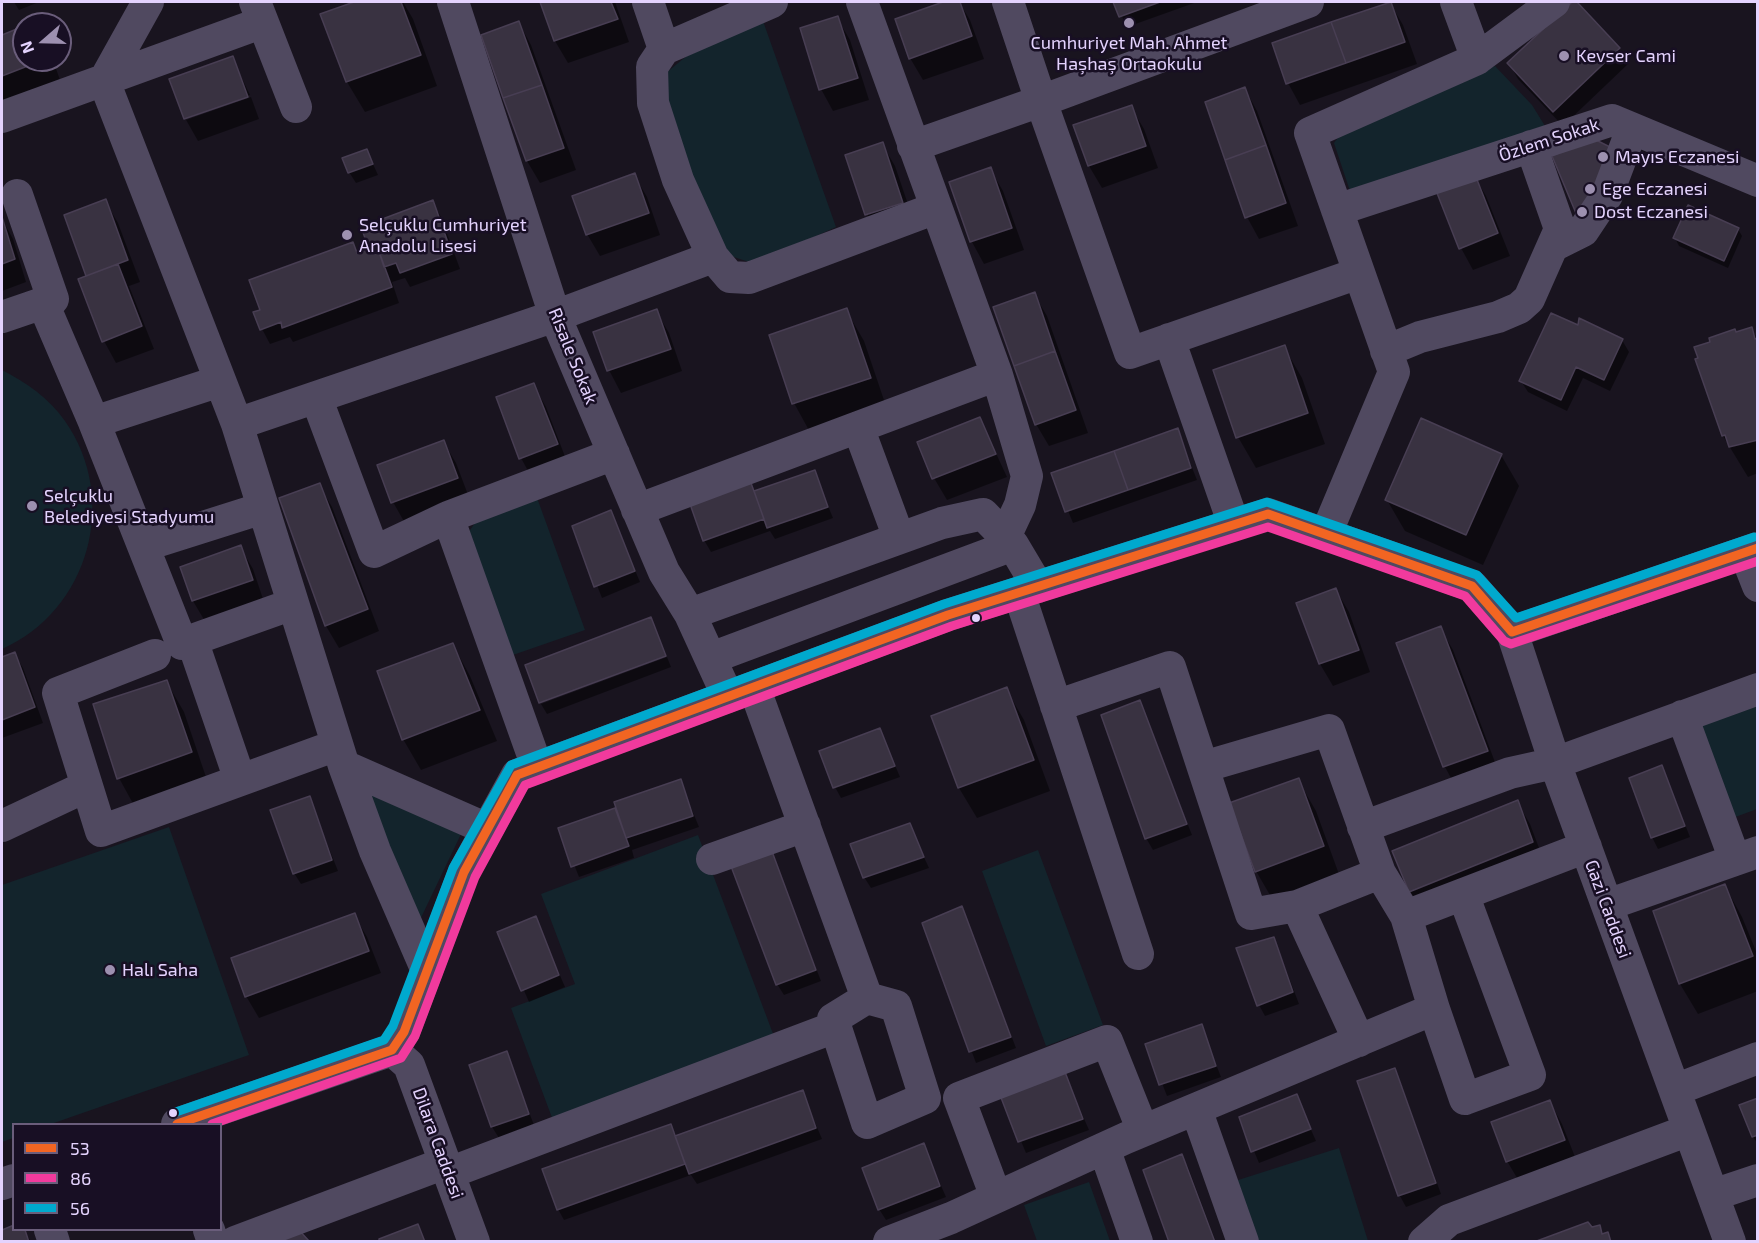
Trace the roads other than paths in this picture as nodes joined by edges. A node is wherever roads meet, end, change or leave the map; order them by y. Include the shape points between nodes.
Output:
1 (148, 2) edge
2 (453, 2) edge
3 (648, 2) edge
4 (772, 2) edge
5 (862, 2) edge
6 (1008, 2) edge
7 (1308, 2) edge
8 (1455, 2) edge
9 (1554, 2) edge
10 (258, 12) edge
11 (664, 49) junction
12 (1477, 59) junction
13 (104, 81) junction
14 (1041, 101) junction
15 (296, 106) dead end
16 (2, 117) edge
17 (1632, 129) junction
18 (913, 146) junction
19 (1531, 146) junction
20 (1758, 181) edge
21 (17, 195) dead end
22 (936, 208) junction
23 (1337, 210) junction
24 (1553, 246) junction
25 (713, 256) junction
26 (1359, 273) junction
27 (43, 303) junction
28 (555, 316) junction
29 (2, 317) edge
30 (1169, 339) junction
31 (1386, 351) junction
32 (997, 375) junction
33 (220, 381) junction
34 (316, 397) junction
35 (94, 422) junction
36 (237, 424) junction
37 (858, 427) junction
38 (614, 454) junction
39 (263, 508) junction
40 (637, 510) junction
41 (448, 517) junction
42 (1234, 525) junction
43 (1326, 534) junction
44 (899, 538) junction
45 (1009, 541) junction
46 (143, 546) junction
47 (1751, 550) edge
48 (1758, 586) edge
49 (1029, 590) junction
50 (293, 604) junction
51 (690, 614) junction
52 (1512, 632) junction
53 (192, 640) junction
54 (155, 655) dead end
55 (711, 658) junction
56 (1758, 689) edge
57 (741, 692) junction
58 (1056, 706) junction
59 (1682, 716) junction
60 (340, 755) junction
61 (1555, 763) junction
62 (537, 767) junction
63 (1203, 767) junction
64 (240, 780) junction
65 (87, 786) junction
66 (2, 826) edge
67 (805, 826) junction
68 (1363, 826) junction
69 (487, 830) junction
70 (1586, 847) junction
71 (1746, 856) edge
72 (712, 859) dead end
73 (1380, 873) junction
74 (1463, 894) junction
75 (1607, 905) junction
76 (1297, 906) junction
77 (1406, 916) junction
78 (1138, 954) dead end
79 (427, 971) junction
80 (867, 998) junction
81 (1434, 1009) junction
82 (835, 1027) junction
83 (1359, 1041) junction
84 (392, 1050) junction
85 (1758, 1058) edge
86 (1675, 1090) junction
87 (1196, 1109) junction
88 (183, 1123) edge
89 (1689, 1130) junction
90 (1143, 1131) junction
91 (1104, 1148) junction
92 (447, 1168) junction
93 (1758, 1179) edge
94 (1713, 1195) junction
95 (996, 1197) junction
96 (955, 1230) edge
97 (235, 1242) edge
98 (474, 1242) edge
99 (889, 1242) edge
100 (1137, 1242) edge
101 (1243, 1242) edge
102 (1424, 1242) edge
103 (1730, 1242) edge

1 - 13 street
2 - 28 street, Risale Sokak
3 - 11 street
4 - 11 street
5 - 18 street
6 - 14 street
7 - 14 street
8 - 12 street
9 - 12 street
10 - 13 street
10 - 15 street
11 - 25 street via 652,67 653,103 678,180
12 - 23 street via 1310,133
13 - 16 street
13 - 33 street
14 - 18 street
14 - 30 street via 1130,353
17 - 19 street, Özlem Sokak via 1612,120
17 - 20 street, Özlem Sokak
17 - 24 street via 1607,195 1583,231
18 - 22 street
19 - 23 street, Özlem Sokak
19 - 24 street via 1560,229
21 - 27 street via 53,299
22 - 25 street via 749,278 730,277
22 - 32 street
23 - 26 street
24 - 31 street via 1529,299 1519,308
25 - 28 street
26 - 30 street
26 - 31 street
27 - 29 street
27 - 35 street
28 - 34 street
28 - 38 street, Risale Sokak
30 - 42 street
31 - 43 street via 1394,372
32 - 37 street
32 - 45 street via 1027,476
33 - 35 street
33 - 36 street
34 - 36 street
34 - 41 street via 374,552
35 - 46 street
36 - 39 street
37 - 40 street
37 - 44 street
38 - 40 street, Risale Sokak
38 - 41 street
39 - 46 street
39 - 50 street
40 - 51 street, Risale Sokak via 664,572
41 - 62 street
42 - 43 street via 1268,514
42 - 49 street
43 - 52 street, Gazi Caddesi via 1472,586
44 - 45 street via 983,514
44 - 51 street
45 - 49 street
45 - 55 street
46 - 53 street via 182,644
47 - 48 street
47 - 52 street
49 - 57 street via 948,615
49 - 58 street
50 - 53 street
50 - 60 street
51 - 55 street, Risale Sokak
52 - 61 street, Gazi Caddesi
53 - 64 street
54 - 65 street via 58,693
55 - 57 street, Risale Sokak
56 - 59 street
57 - 62 street
57 - 67 street, Risale Sokak
58 - 63 street via 1170,667
58 - 78 street
59 - 61 street
59 - 71 street
60 - 64 street
60 - 69 street
60 - 79 street via 375,851
61 - 68 street via 1510,773
61 - 70 street, Gazi Caddesi
62 - 69 street via 517,775
63 - 68 street via 1329,730
63 - 76 street via 1251,914
64 - 65 street via 101,831
65 - 66 street
67 - 72 street
67 - 80 street, Risale Sokak
68 - 73 street
69 - 79 street via 464,872
70 - 74 street
70 - 75 street, Gazi Caddesi
71 - 75 street
73 - 76 street
73 - 77 street
74 - 77 street
74 - 81 street via 1530,1075 1465,1099
75 - 86 street, Gazi Caddesi
76 - 83 street
77 - 81 street
79 - 84 street via 404,1032
80 - 82 street via 833,1019
80 - 82 street via 896,1006 925,1098 867,1123
81 - 83 street
82 - 92 street
83 - 87 street
84 - 88 street
84 - 92 street, Dilara Caddesi via 409,1065
85 - 86 street
86 - 89 street, Gazi Caddesi
87 - 90 street
87 - 101 street
89 - 94 street, Gazi Caddesi
89 - 102 street via 1449,1220
90 - 91 street
90 - 95 street via 1107,1041 958,1098
91 - 95 street
91 - 100 street
92 - 97 street
92 - 98 street, Dilara Caddesi
93 - 94 street
94 - 103 street, Gazi Caddesi
95 - 96 street
96 - 99 street

